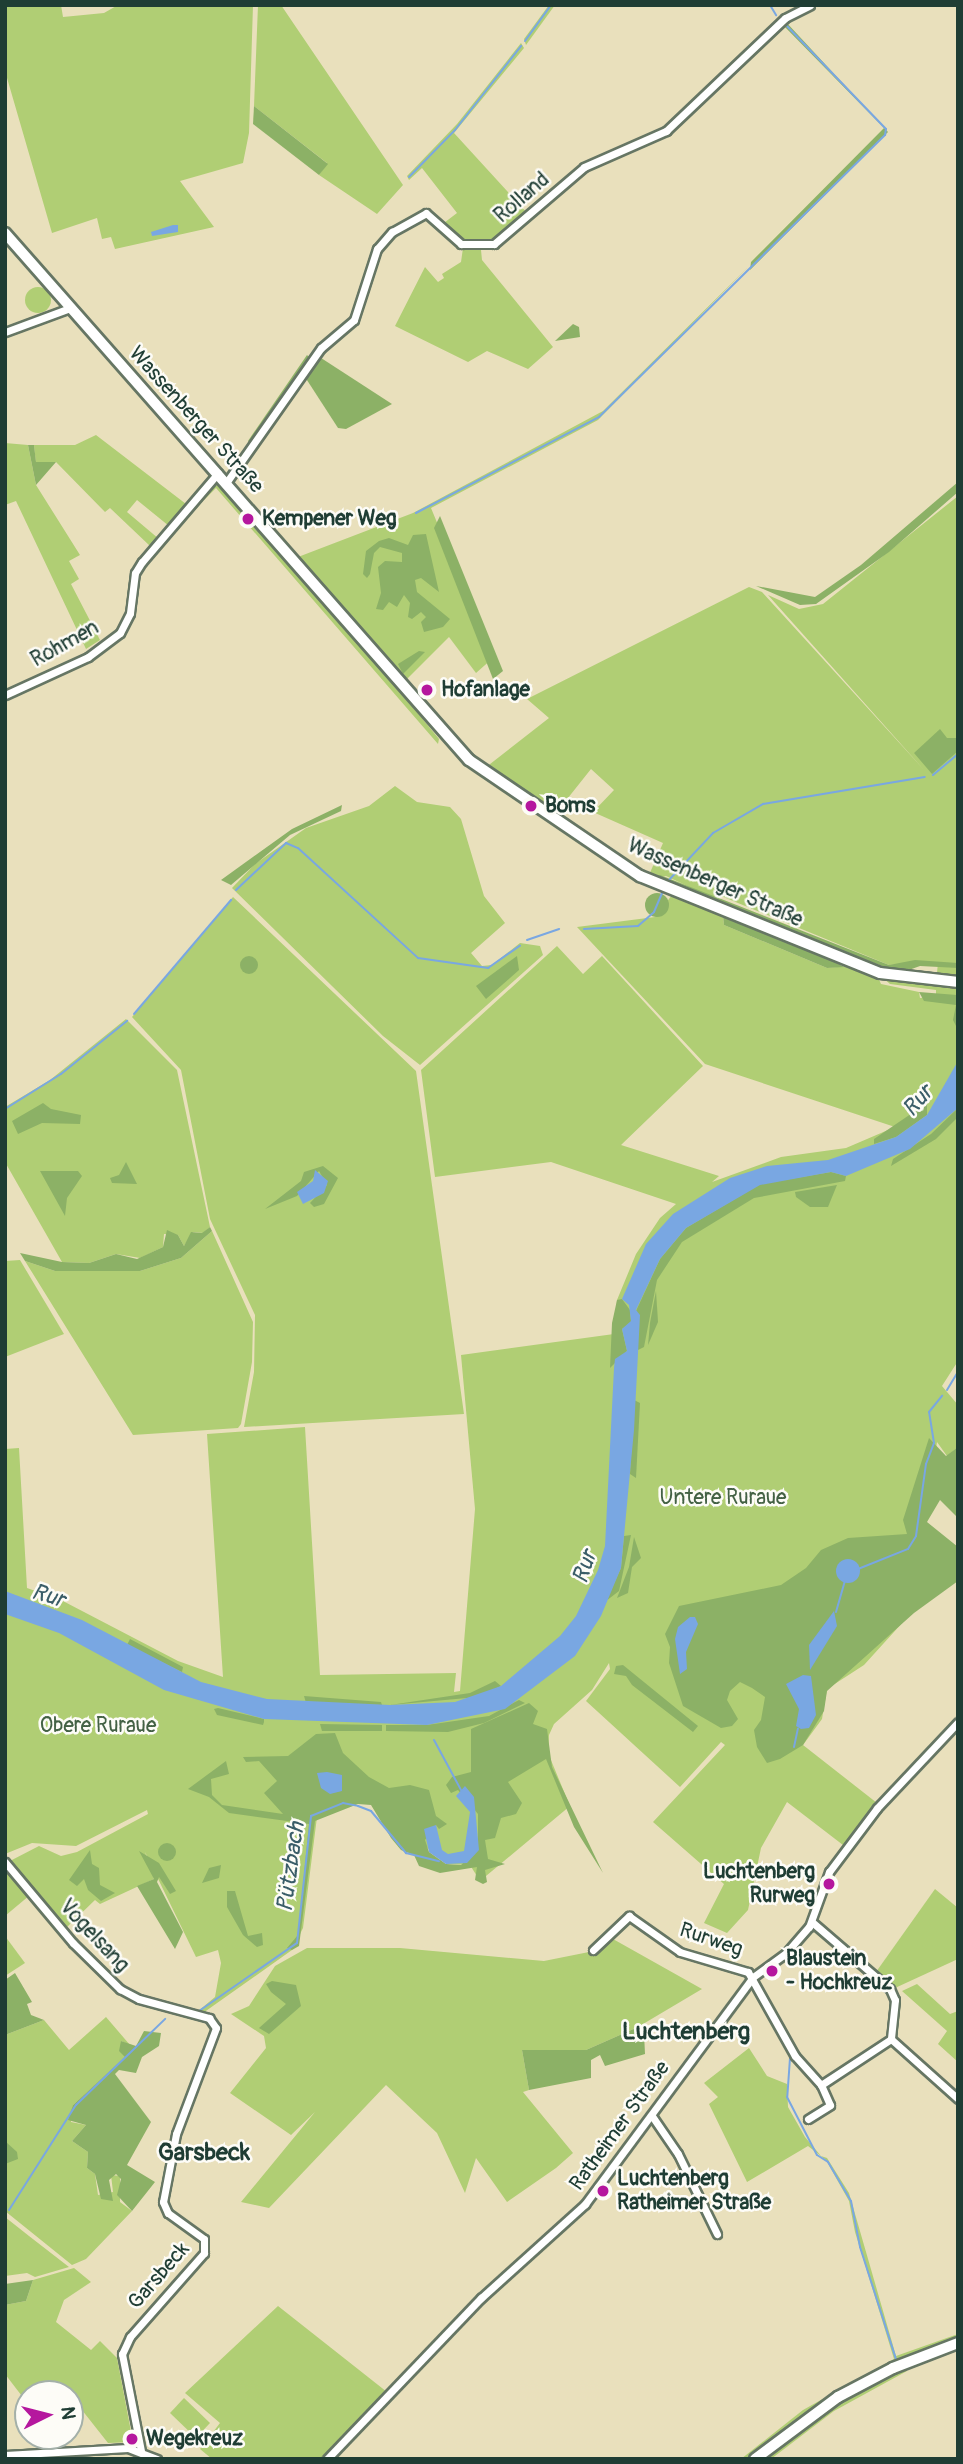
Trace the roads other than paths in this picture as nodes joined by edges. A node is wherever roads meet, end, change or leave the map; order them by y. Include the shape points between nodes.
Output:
1 (810, 5) edge
2 (5, 233) edge
3 (70, 308) junction
4 (5, 332) edge
5 (218, 473) junction
6 (226, 482) junction
7 (5, 695) edge
8 (958, 982) edge
9 (958, 1722) edge
10 (5, 1862) edge
11 (812, 1922) junction
12 (593, 1950) dead end
13 (753, 1977) junction
14 (213, 2022) joint
15 (891, 2039) junction
16 (821, 2085) junction
17 (958, 2099) edge
18 (652, 2116) junction
19 (808, 2119) dead end
20 (717, 2234) dead end
21 (958, 2343) edge
22 (141, 2451) junction
23 (5, 2455) edge
24 (157, 2459) edge
25 (327, 2459) edge
26 (755, 2459) edge

1 - 6 street, Rolland via 777,25 666,131 584,167 494,244 461,244 426,213 392,232 377,249 354,320 321,348
2 - 3 main road, Wassenberger Straße
3 - 4 street
3 - 5 main road, Wassenberger Straße
5 - 6 main road, Wassenberger Straße
5 - 7 street, Rohmen via 135,573 130,613 120,633 88,657
6 - 8 main road, Wassenberger Straße via 458,750 615,862 872,970
9 - 11 street, Ratheimer Straße via 877,1808 836,1860
10 - 14 street, Vogelsang via 120,1989
11 - 13 street, Ratheimer Straße via 786,1953
11 - 15 street via 894,1994
12 - 13 street, Rurweg via 629,1916 680,1952 742,1969
13 - 16 street via 795,2056
13 - 18 street, Ratheimer Straße
14 - 22 street, Garsbeck via 216,2036 176,2134 163,2202 168,2213 204,2239 204,2253 130,2337 122,2354
15 - 16 street
15 - 17 street
16 - 19 street via 830,2105
18 - 20 street via 678,2154
18 - 25 street, Ratheimer Straße via 565,2226 507,2272
21 - 26 main road via 893,2368 838,2397
22 - 23 street via 72,2449
22 - 24 street

